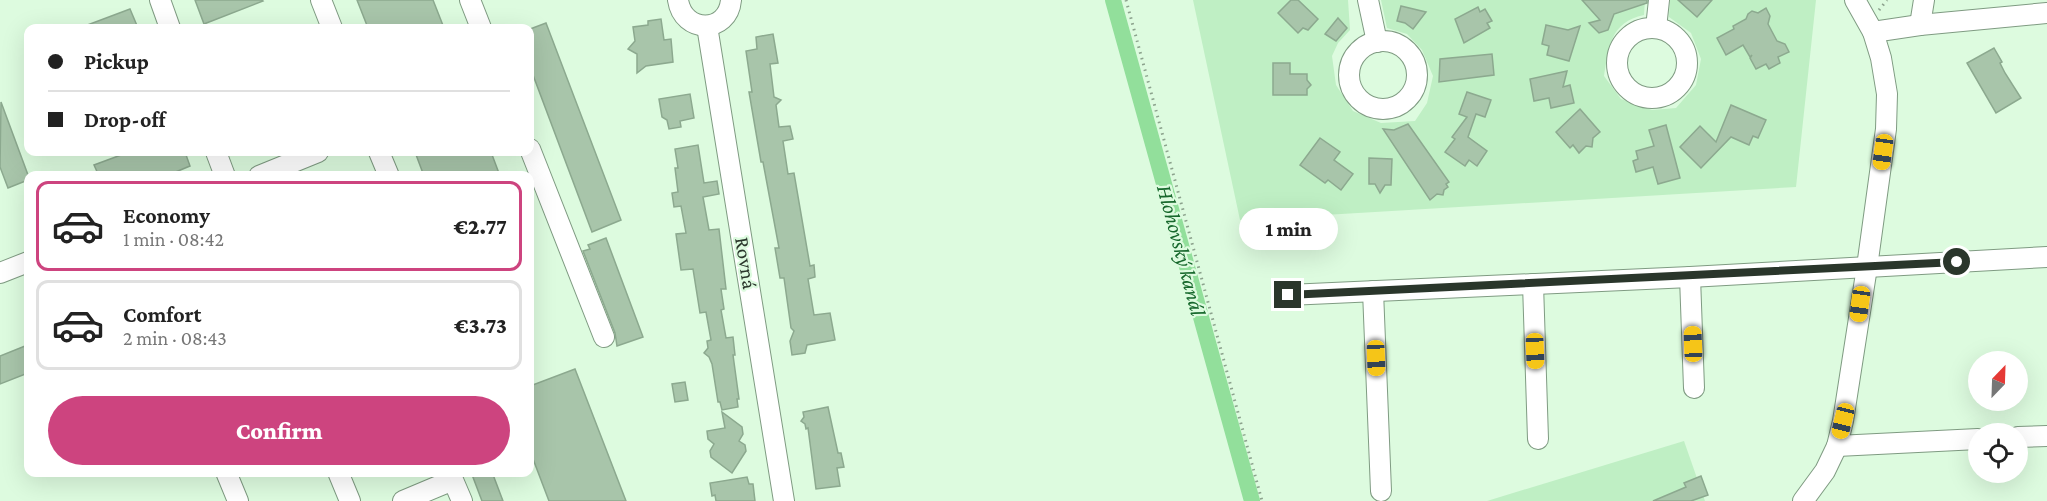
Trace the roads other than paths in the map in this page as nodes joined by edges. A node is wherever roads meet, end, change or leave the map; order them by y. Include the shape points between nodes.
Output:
1 (160, 0) edge
2 (321, 0) edge
3 (470, 0) edge
4 (678, 0) edge
5 (731, 0) edge
6 (1368, 0) edge
7 (1659, 0) edge
8 (1855, 0) edge
9 (1924, 0) edge
10 (2047, 13) edge
11 (169, 24) edge
12 (330, 24) edge
13 (479, 24) edge
14 (1920, 25) junction
15 (707, 26) junction
16 (1656, 28) dead end
17 (1873, 32) junction
18 (1377, 42) dead end
19 (218, 156) edge
20 (308, 156) edge
21 (381, 156) edge
22 (533, 156) edge
23 (223, 171) edge
24 (271, 171) edge
25 (387, 171) edge
26 (2047, 258) edge
27 (24, 264) edge
28 (1867, 267) junction
29 (0, 273) edge
30 (1690, 277) junction
31 (1533, 284) junction
32 (1373, 291) junction
33 (1288, 295) dead end
34 (604, 337) dead end
35 (1694, 388) dead end
36 (2047, 436) edge
37 (2028, 437) edge
38 (1538, 439) dead end
39 (1968, 439) edge
40 (1837, 446) junction
41 (228, 477) edge
42 (340, 477) edge
43 (1381, 491) dead end
44 (238, 501) edge
45 (350, 501) edge
46 (403, 501) edge
47 (462, 501) edge
48 (784, 501) edge
49 (1803, 501) edge

1 - 11 street
2 - 12 street
3 - 13 street
4 - 15 street via 690,21
5 - 15 street via 723,19
6 - 18 street
7 - 16 street
8 - 17 street
9 - 14 street
10 - 14 street
14 - 17 street
15 - 48 street, Rovná
17 - 28 street via 1881,58 1887,106
19 - 23 street
20 - 24 street
21 - 25 street
22 - 34 street
26 - 28 street
27 - 29 street
28 - 30 street
28 - 40 street
30 - 31 street
30 - 35 street
31 - 32 street
31 - 38 street
32 - 33 street
32 - 43 street
36 - 37 street
39 - 40 street
40 - 49 street
41 - 44 street
42 - 45 street
46 - 47 street via 453,480

